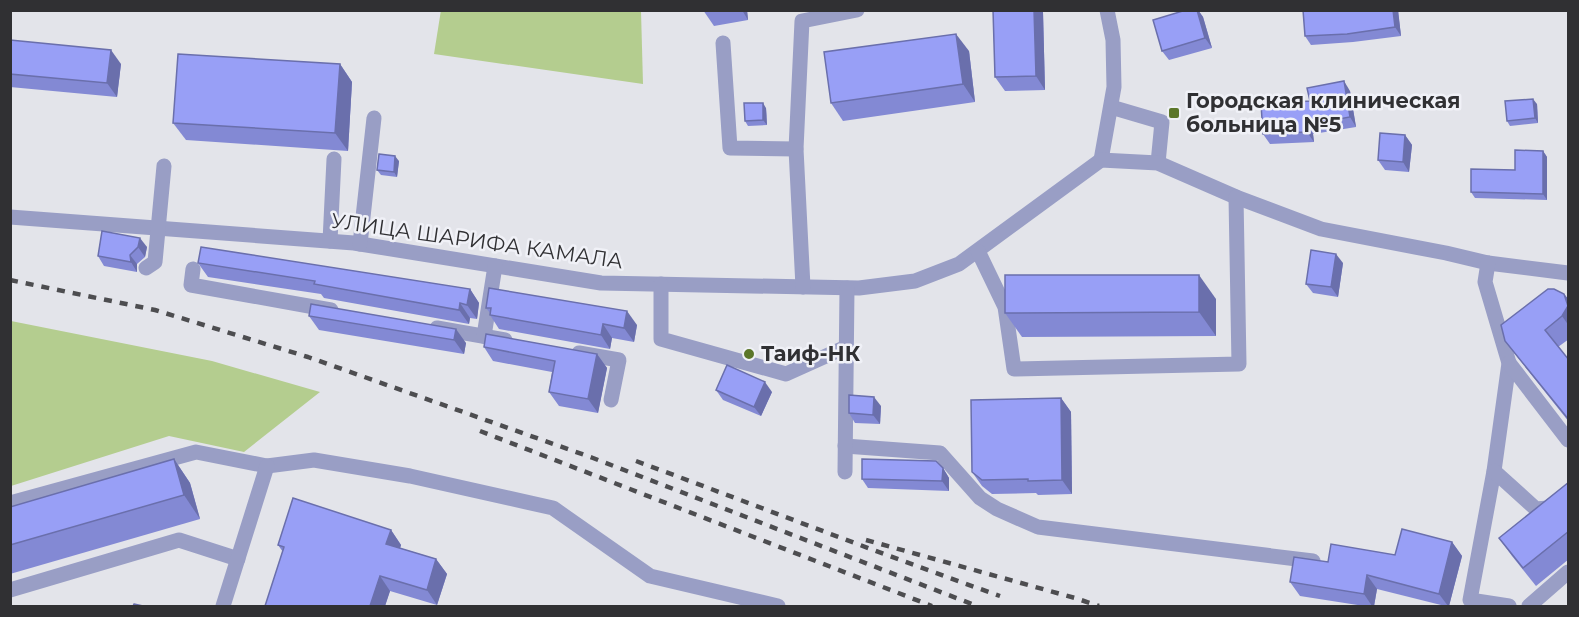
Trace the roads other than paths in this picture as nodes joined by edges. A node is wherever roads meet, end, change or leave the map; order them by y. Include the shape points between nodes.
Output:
1 (857, 10) edge
2 (1107, 10) edge
3 (723, 44) dead end
4 (1111, 107) junction
5 (374, 118) dead end
6 (796, 149) junction
7 (334, 159) dead end
8 (1101, 159) junction
9 (1158, 163) junction
10 (164, 166) dead end
11 (1236, 197) junction
12 (10, 217) edge
13 (159, 228) junction
14 (330, 242) junction
15 (360, 244) junction
16 (978, 251) junction
17 (1488, 263) junction
18 (495, 266) junction
19 (146, 268) dead end
20 (193, 268) dead end
21 (1569, 273) edge
22 (661, 284) junction
23 (803, 287) junction
24 (847, 288) junction
25 (346, 313) edge
26 (426, 326) edge
27 (484, 336) junction
28 (518, 342) edge
29 (846, 347) junction
30 (562, 350) edge
31 (1509, 363) junction
32 (611, 400) dead end
33 (1569, 440) edge
34 (845, 446) junction
35 (267, 466) junction
36 (1494, 471) junction
37 (845, 472) dead end
38 (1569, 493) edge
39 (10, 503) edge
40 (238, 559) junction
41 (1322, 562) edge
42 (1569, 572) edge
43 (10, 590) edge
44 (223, 606) edge
45 (778, 606) edge
46 (1509, 606) edge
47 (1529, 606) edge

1 - 6 street via 802,21
2 - 4 street via 1115,64
3 - 6 street via 730,148
4 - 8 street
4 - 9 street via 1162,122
5 - 15 street
6 - 23 street
7 - 14 street
8 - 9 street
8 - 16 street, УЛИЦА ШАРИФА КАМАЛА
9 - 11 street
10 - 13 street
11 - 16 street via 1239,364 1014,369 1005,307
11 - 17 street via 1321,229
12 - 13 street, УЛИЦА ШАРИФА КАМАЛА
13 - 14 street, УЛИЦА ШАРИФА КАМАЛА
13 - 19 street via 155,262
14 - 15 street, УЛИЦА ШАРИФА КАМАЛА
15 - 18 street, УЛИЦА ШАРИФА КАМАЛА
16 - 24 street, УЛИЦА ШАРИФА КАМАЛА via 959,264 915,281
17 - 21 street
17 - 31 street via 1485,282
18 - 22 street, УЛИЦА ШАРИФА КАМАЛА via 601,283
18 - 27 street
20 - 25 street via 191,285
22 - 23 street, УЛИЦА ШАРИФА КАМАЛА
22 - 29 street via 661,339 786,374
23 - 24 street, УЛИЦА ШАРИФА КАМАЛА
24 - 29 street
26 - 27 street
27 - 28 street
29 - 34 street
30 - 32 street via 619,360
31 - 33 street
31 - 36 street
34 - 37 street
34 - 41 street via 940,453 980,498 1038,527
35 - 39 street via 196,452
35 - 40 street
35 - 45 street via 314,460 410,476 553,508 650,576
36 - 38 street via 1536,509 1548,508
36 - 46 street via 1470,600
40 - 43 street via 179,540
40 - 44 street
42 - 47 street

